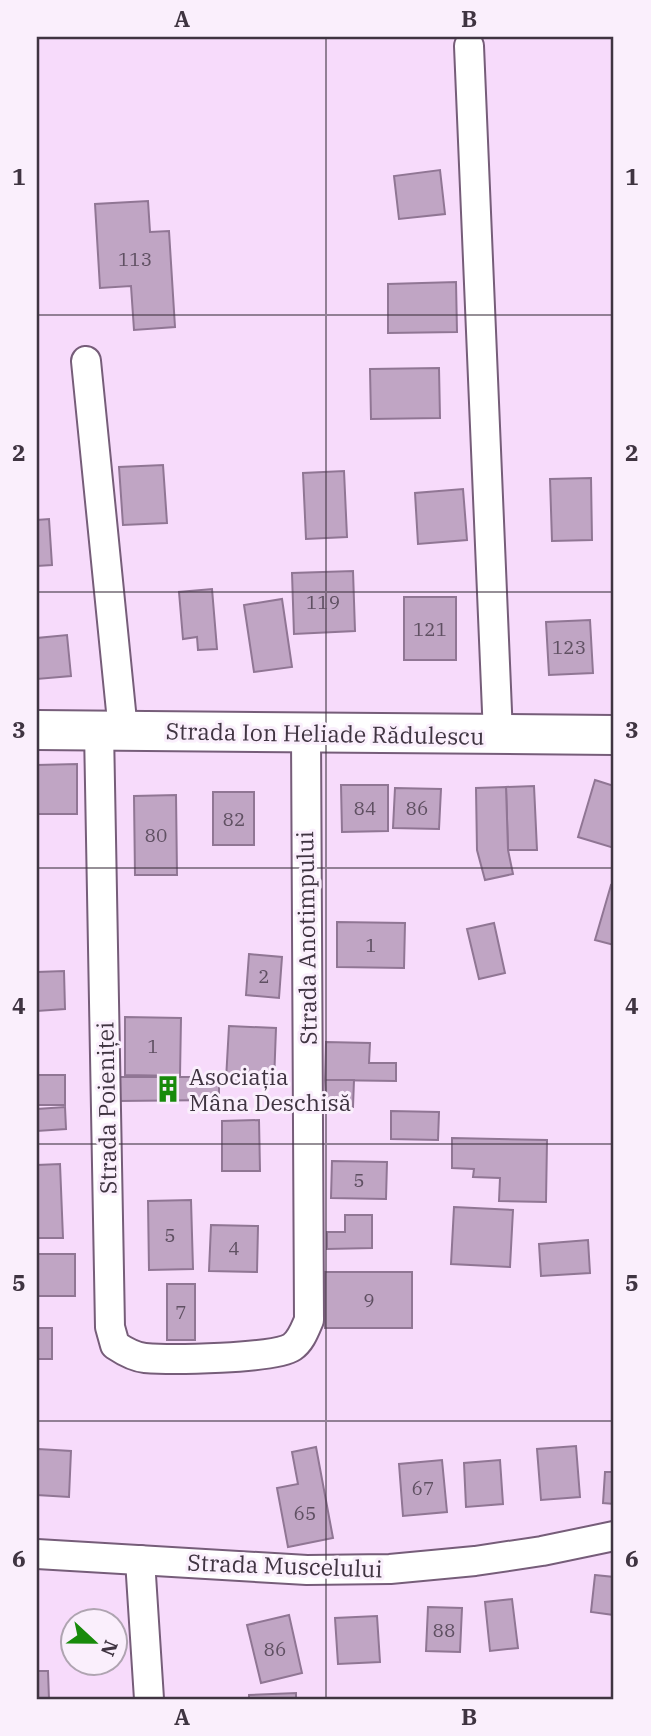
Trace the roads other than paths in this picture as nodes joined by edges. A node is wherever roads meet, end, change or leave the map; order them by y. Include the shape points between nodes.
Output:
1 (469, 46) dead end
2 (86, 361) dead end
3 (37, 730) edge
4 (111, 731) junction
5 (306, 734) junction
6 (498, 735) junction
7 (614, 735) edge
8 (252, 1356) joint
9 (614, 1536) edge
10 (37, 1554) edge
11 (140, 1560) junction
12 (149, 1699) edge

1 - 6 street
2 - 4 street, Strada Poieniței
3 - 4 street, Strada Ion Heliade Rădulescu
4 - 5 street, Strada Ion Heliade Rădulescu
4 - 8 street, Strada Poieniței via 110,1327 115,1345 142,1358
5 - 6 street, Strada Ion Heliade Rădulescu
5 - 8 street, Strada Anotimpului via 309,1320 291,1348
6 - 7 street, Strada Ion Heliade Rădulescu
9 - 11 street, Strada Muscelului via 488,1559 390,1569 307,1570
10 - 11 street, Strada Muscelului
11 - 12 street

